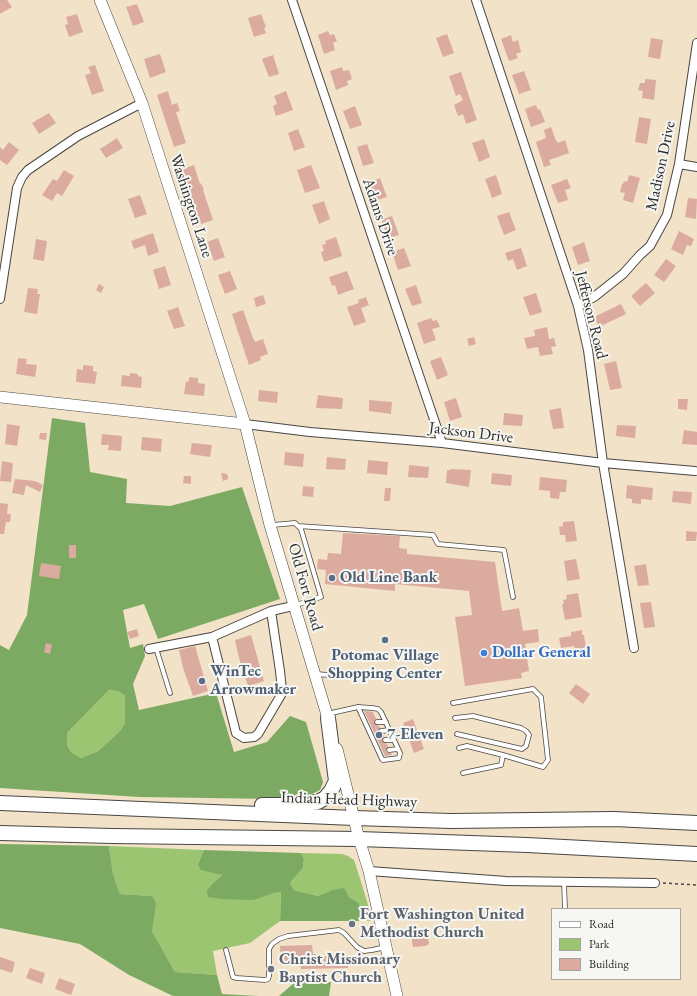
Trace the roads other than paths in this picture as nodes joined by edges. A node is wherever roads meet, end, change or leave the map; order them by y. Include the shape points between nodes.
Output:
1 (100, 0) edge
2 (292, 0) edge
3 (476, 0) edge
4 (697, 43) edge
5 (142, 103) junction
6 (679, 164) junction
7 (697, 166) edge
8 (0, 299) edge
9 (578, 306) junction
10 (0, 397) edge
11 (245, 424) junction
12 (442, 443) junction
13 (603, 463) junction
14 (695, 471) dead end
15 (270, 525) junction
16 (298, 526) junction
17 (513, 597) dead end
18 (293, 606) junction
19 (271, 611) junction
20 (212, 637) junction
21 (634, 648) dead end
22 (152, 649) joint
23 (314, 674) junction
24 (341, 676) dead end
25 (170, 693) dead end
26 (453, 703) dead end
27 (358, 707) junction
28 (327, 716) junction
29 (455, 718) dead end
30 (377, 722) dead end
31 (386, 722) junction
32 (390, 730) junction
33 (381, 731) dead end
34 (457, 734) dead end
35 (385, 740) dead end
36 (394, 740) junction
37 (459, 748) dead end
38 (398, 749) junction
39 (389, 750) dead end
40 (503, 755) junction
41 (463, 773) dead end
42 (0, 803) edge
43 (151, 809) junction
44 (354, 818) junction
45 (697, 823) edge
46 (0, 833) edge
47 (359, 839) junction
48 (697, 854) edge
49 (369, 871) junction
50 (564, 881) junction
51 (655, 883) road end
52 (565, 908) edge
53 (386, 947) junction
54 (226, 950) dead end
55 (398, 996) edge

1 - 5 main road, Washington Lane
2 - 12 street, Adams Drive
3 - 9 street, Jefferson Road
4 - 6 street, Madison Drive
5 - 8 street via 78,136 28,170 22,177 17,188
5 - 11 main road, Washington Lane
6 - 7 street
6 - 9 street, Madison Drive via 667,215 650,246 614,282
9 - 13 street, Jefferson Road via 588,350
10 - 11 main road
11 - 12 street, Jackson Drive
11 - 15 main road, Old Fort Road
12 - 13 street, Jackson Drive
13 - 14 street, Jackson Drive
13 - 21 street, Jefferson Road
15 - 16 lane via 295,523
15 - 18 main road, Old Fort Road
16 - 17 lane via 433,535 438,544 504,550
16 - 18 lane via 321,597
18 - 19 street
18 - 23 main road, Old Fort Road
19 - 20 street
19 - 20 street via 282,690 254,737 244,738 236,733
20 - 22 street
22 - 25 lane
23 - 24 lane
23 - 28 main road, Old Fort Road
26 - 40 lane via 534,689 541,697 548,760 543,767
27 - 28 lane
27 - 31 lane via 378,709
27 - 38 lane via 383,760 398,760
28 - 43 highway via 336,781 328,794 318,802
28 - 44 main road, Old Fort Road
29 - 34 lane via 473,716 521,728 528,735 526,746 522,749
30 - 31 lane
31 - 32 lane
32 - 33 lane
32 - 36 lane
35 - 36 lane
36 - 38 lane
37 - 40 lane via 466,746
38 - 39 lane
40 - 41 lane via 501,765
42 - 43 highway, Indian Head Highway
43 - 44 highway, Indian Head Highway
44 - 45 highway, Indian Head Highway via 451,821 614,819
44 - 47 main road, Old Fort Road
46 - 47 highway
47 - 48 highway
47 - 49 main road, Old Fort Road
49 - 50 street via 506,881
49 - 53 main road, Old Fort Road
50 - 51 street
50 - 52 lane
53 - 54 lane via 364,950 357,947 339,930 288,936 279,939 269,948 269,976 265,980 234,977
53 - 55 main road, Old Fort Road

